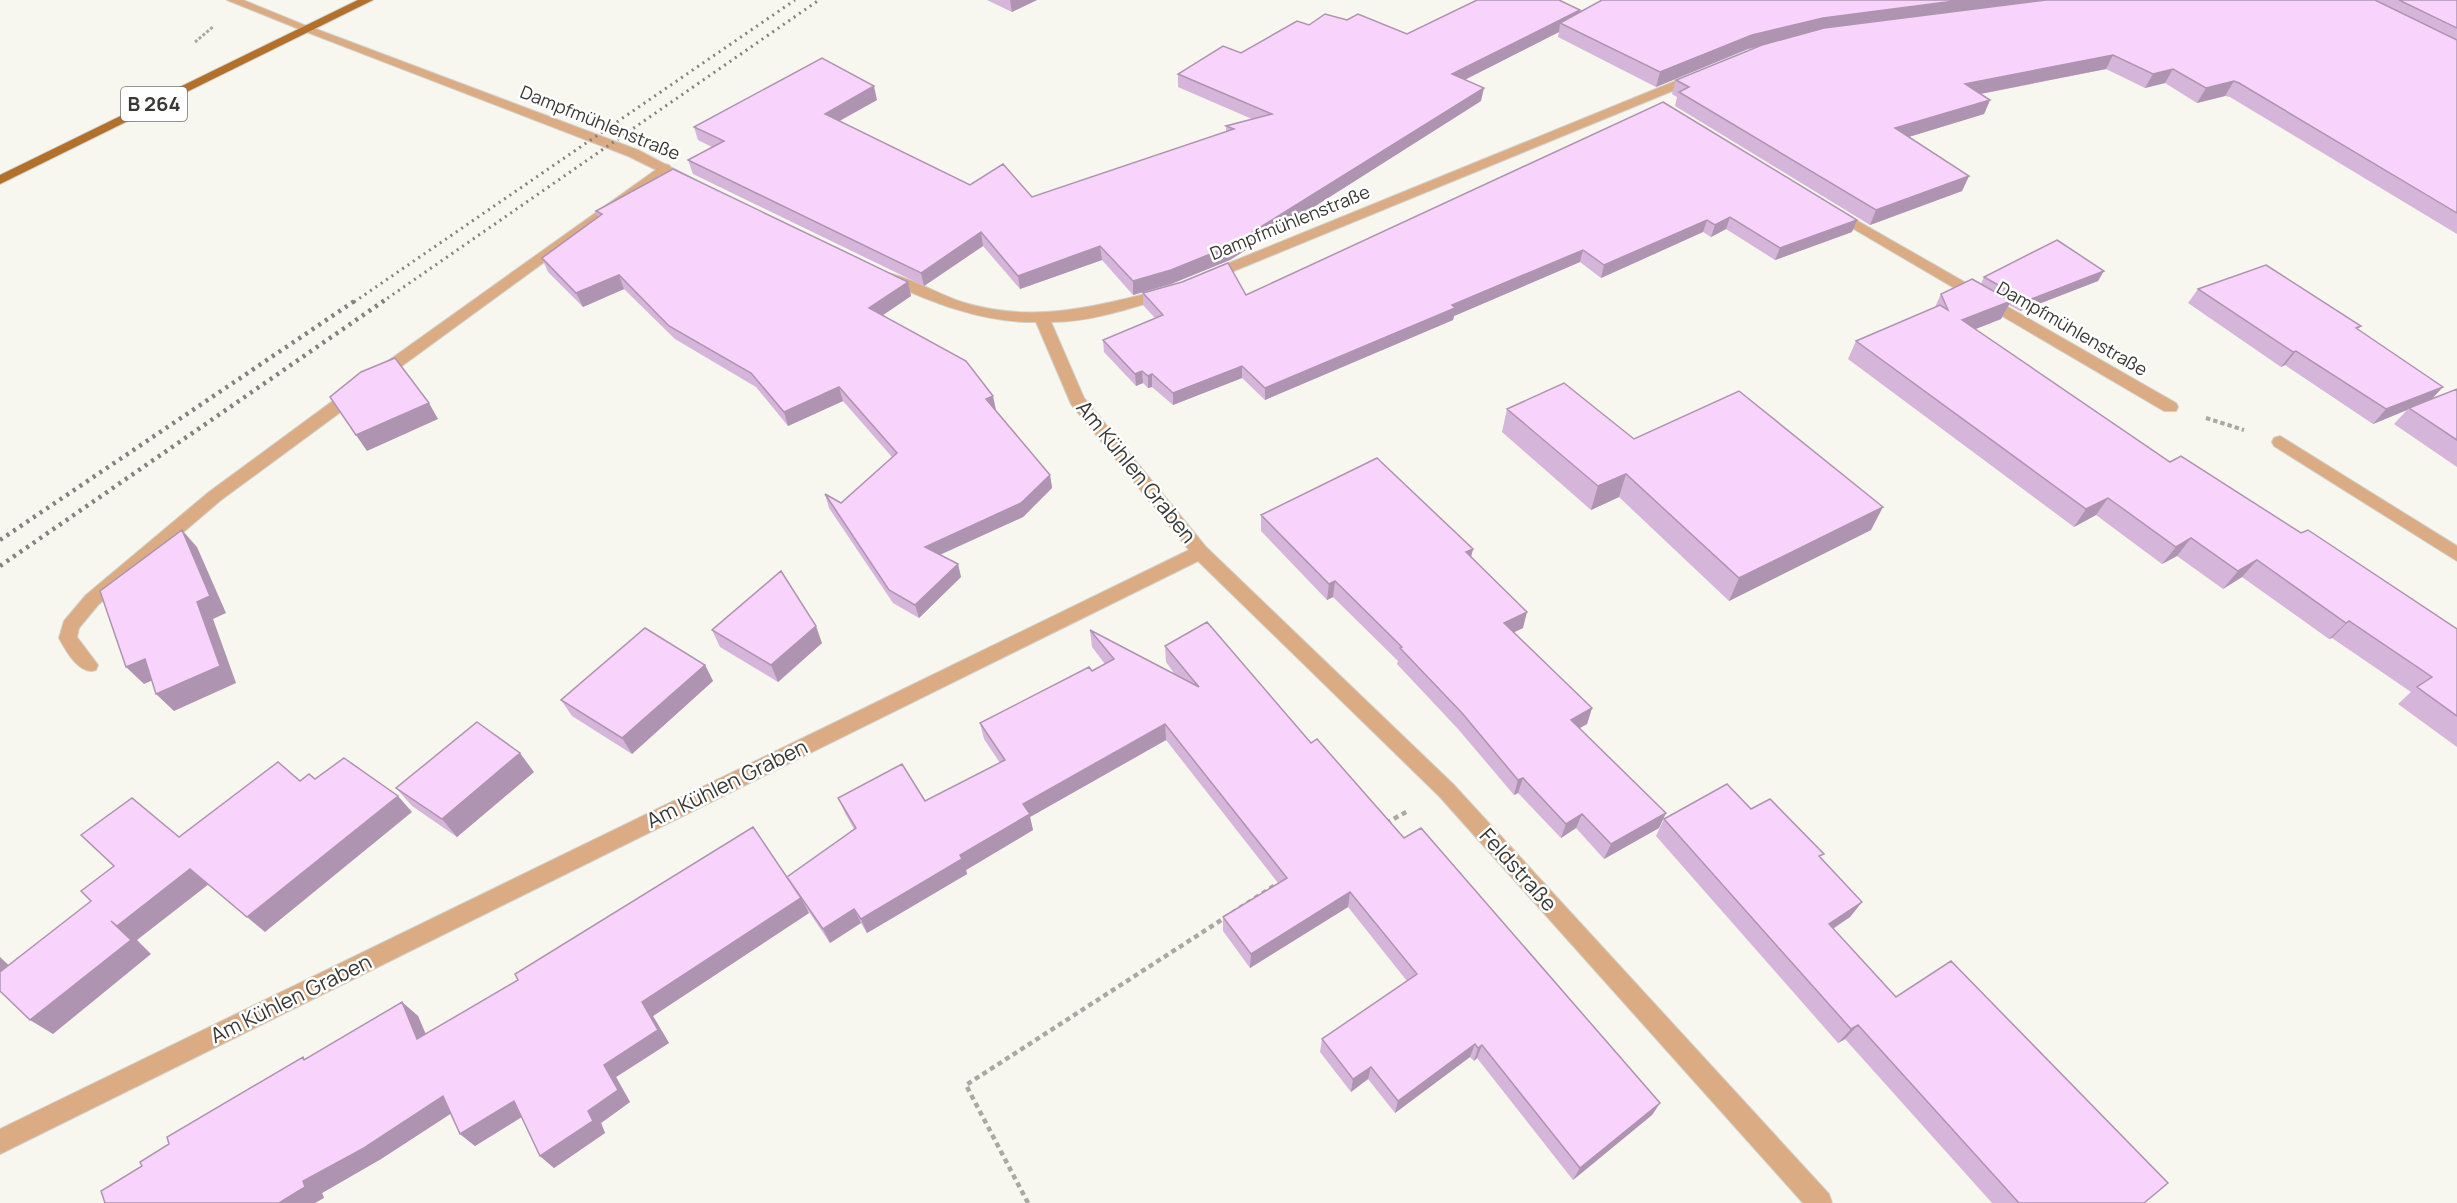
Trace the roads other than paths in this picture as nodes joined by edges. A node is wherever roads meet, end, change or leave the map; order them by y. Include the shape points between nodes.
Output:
1 (233, 0) edge
2 (367, 0) edge
3 (308, 29) junction
4 (1710, 71) edge
5 (1647, 97) junction
6 (1667, 109) edge
7 (664, 168) junction
8 (0, 180) edge
9 (706, 189) edge
10 (1818, 202) edge
11 (876, 271) edge
12 (1199, 280) edge
13 (1177, 289) edge
14 (1042, 320) junction
15 (2170, 407) road end
16 (2280, 442) road end
17 (1200, 552) junction
18 (2457, 555) edge
19 (89, 664) dead end
20 (0, 1142) edge
21 (1820, 1203) edge

1 - 3 street, Dampfmühlenstraße
2 - 3 main road, B 264
3 - 7 street, Dampfmühlenstraße
3 - 8 main road, B 264
4 - 5 street, Dampfmühlenstraße
5 - 6 street
5 - 12 street, Dampfmühlenstraße
7 - 9 street, Dampfmühlenstraße
7 - 19 street via 215,496 92,600 70,626 68,638
10 - 15 street, Dampfmühlenstraße
11 - 14 street via 963,309
13 - 14 street via 1087,314
14 - 17 street, Am Kühlen Graben via 1077,400
16 - 18 street
17 - 20 street, Am Kühlen Graben
17 - 21 street, Feldstraße via 1446,790

